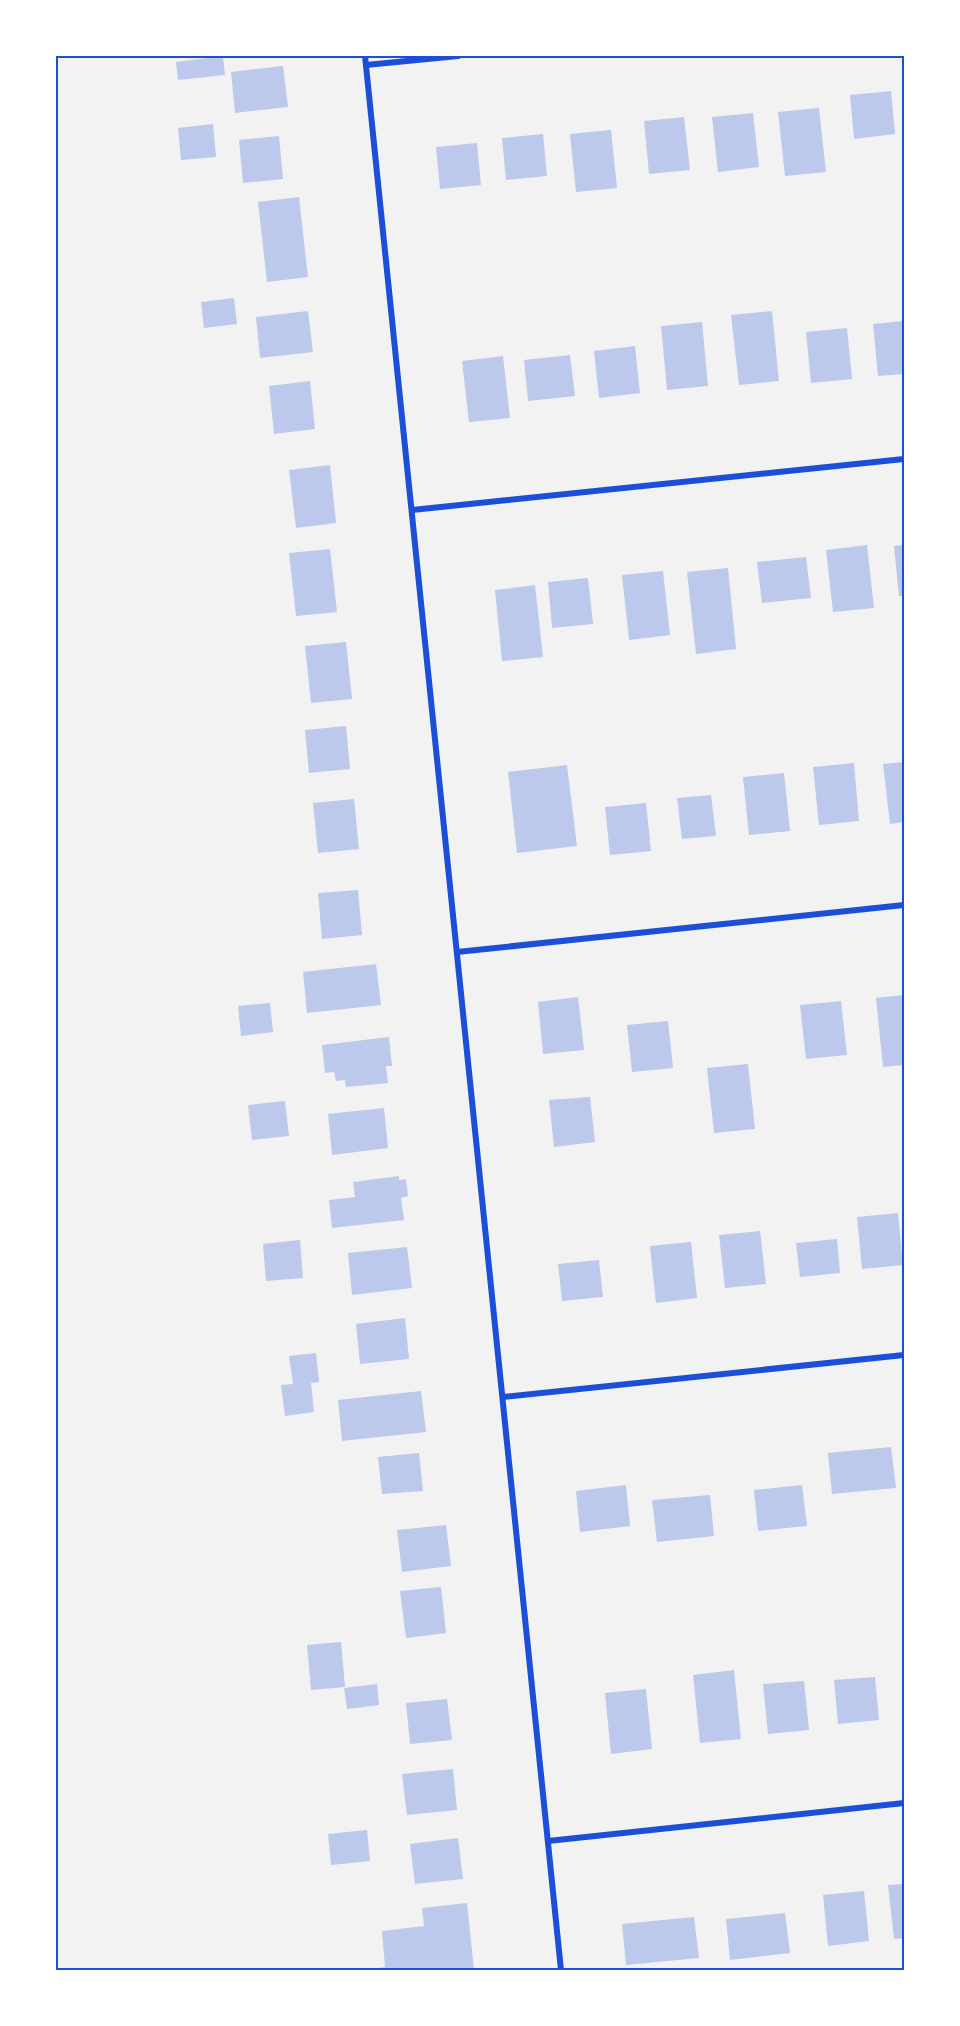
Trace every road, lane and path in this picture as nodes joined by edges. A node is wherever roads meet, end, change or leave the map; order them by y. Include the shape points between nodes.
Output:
1 (366, 56) edge
2 (458, 56) edge
3 (366, 65) junction
4 (904, 459) edge
5 (412, 510) junction
6 (904, 905) edge
7 (457, 952) junction
8 (904, 1355) edge
9 (503, 1397) junction
10 (904, 1803) edge
11 (548, 1841) junction
12 (561, 1971) edge

1 - 3 street
2 - 3 street
3 - 5 street
4 - 5 street
5 - 7 street
6 - 7 street
7 - 9 street
8 - 9 street
9 - 11 street
10 - 11 street
11 - 12 street

